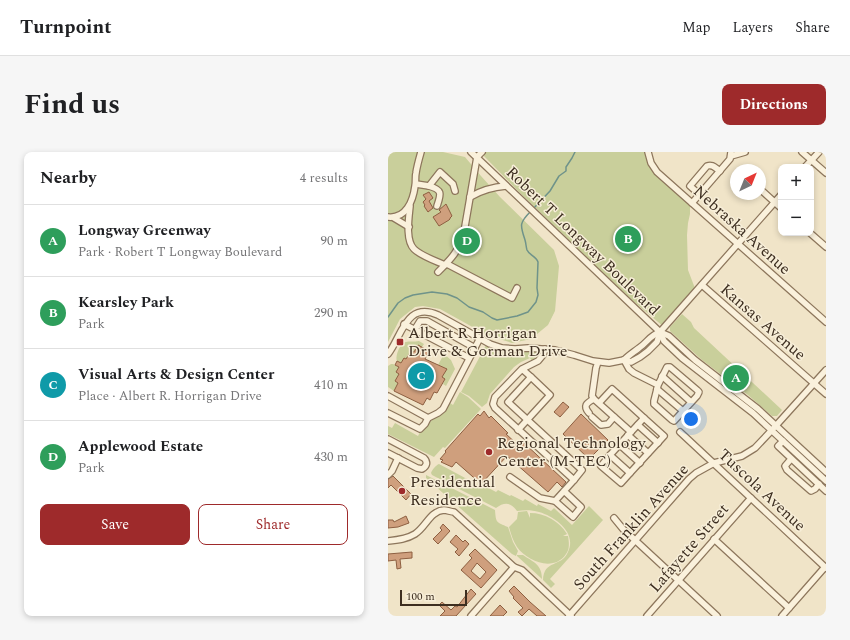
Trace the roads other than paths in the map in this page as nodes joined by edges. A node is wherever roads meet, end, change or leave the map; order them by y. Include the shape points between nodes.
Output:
1 (421, 152) edge
2 (471, 152) edge
3 (482, 152) edge
4 (648, 152) edge
5 (745, 152) edge
6 (802, 152) edge
7 (819, 152) edge
8 (731, 154) edge
9 (477, 157) junction
10 (811, 160) junction
11 (808, 164) edge
12 (720, 171) junction
13 (826, 173) edge
14 (416, 184) junction
15 (429, 186) junction
16 (506, 186) junction
17 (455, 191) dead end
18 (699, 194) junction
19 (766, 194) edge
20 (470, 197) junction
21 (778, 198) edge
22 (775, 202) junction
23 (692, 203) junction
24 (410, 205) junction
25 (778, 205) edge
26 (437, 206) dead end
27 (391, 217) edge
28 (409, 227) junction
29 (813, 236) edge
30 (738, 244) junction
31 (826, 247) edge
32 (446, 264) junction
33 (438, 272) dead end
34 (702, 285) junction
35 (517, 288) dead end
36 (826, 322) edge
37 (404, 324) junction
38 (415, 329) junction
39 (660, 332) junction
40 (480, 338) junction
41 (475, 348) junction
42 (545, 349) junction
43 (388, 354) edge
44 (470, 358) junction
45 (624, 360) junction
46 (598, 362) junction
47 (522, 369) junction
48 (826, 370) edge
49 (662, 376) junction
50 (531, 377) junction
51 (814, 383) junction
52 (658, 387) junction
53 (826, 394) edge
54 (388, 396) edge
55 (594, 399) junction
56 (691, 402) junction
57 (599, 403) junction
58 (683, 411) junction
59 (388, 413) edge
60 (614, 417) junction
61 (428, 418) junction
62 (644, 418) junction
63 (527, 419) junction
64 (638, 425) junction
65 (776, 425) junction
66 (518, 430) junction
67 (772, 430) junction
68 (680, 432) dead end
69 (629, 434) junction
70 (388, 439) edge
71 (783, 441) junction
72 (658, 443) junction
73 (620, 444) junction
74 (388, 453) edge
75 (648, 453) junction
76 (610, 455) junction
77 (398, 458) junction
78 (791, 459) junction
79 (640, 463) junction
80 (714, 463) junction
81 (826, 472) edge
82 (630, 473) junction
83 (388, 475) edge
84 (510, 477) dead end
85 (574, 480) junction
86 (826, 481) edge
87 (819, 484) junction
88 (564, 491) junction
89 (826, 491) edge
90 (750, 498) junction
91 (555, 501) junction
92 (614, 518) dead end
93 (714, 539) junction
94 (634, 540) junction
95 (388, 541) edge
96 (514, 567) junction
97 (826, 568) edge
98 (679, 580) junction
99 (789, 608) junction
100 (471, 616) edge
101 (570, 616) edge
102 (647, 616) edge
103 (717, 616) edge
104 (782, 616) edge

1 - 14 street
2 - 9 street, Robert T Longway Boulevard
3 - 9 street
4 - 23 street, Nebraska Avenue via 656,172
5 - 8 street
6 - 10 street
7 - 10 street
8 - 12 street
9 - 16 street, Robert T Longway Boulevard
9 - 20 street
10 - 11 street
10 - 13 street
12 - 18 street
12 - 18 street via 714,166 707,166 690,186
14 - 15 street
14 - 24 street
15 - 17 street via 440,172 453,184
15 - 26 street via 440,194
16 - 20 street via 486,188
16 - 39 street, Robert T Longway Boulevard
18 - 23 street
19 - 22 street
20 - 32 street via 462,242
21 - 22 street
22 - 25 street
22 - 30 street
23 - 30 street, Nebraska Avenue
24 - 27 street via 406,210
24 - 28 street
27 - 28 street
28 - 32 street via 410,239 415,250
29 - 31 street
30 - 34 street
30 - 36 street, Nebraska Avenue
32 - 33 street
32 - 35 street via 512,298
34 - 39 street
34 - 51 street, Kansas Avenue
37 - 38 street
37 - 40 street via 412,315 429,312
37 - 43 street
38 - 41 street via 420,321 427,321
38 - 44 street
39 - 45 street via 652,335
39 - 45 street via 657,342 644,355 631,362
39 - 65 street, Robert T Longway Boulevard via 669,336
39 - 67 street, Robert T Longway Boulevard via 664,341 682,358
40 - 41 street
40 - 42 street via 502,348
41 - 44 street
42 - 46 street via 559,350
42 - 47 street via 538,360
44 - 61 street via 443,409
45 - 46 street via 609,364
45 - 52 street via 634,373
46 - 55 street via 592,396
47 - 50 street
47 - 66 street via 495,397 492,404
48 - 51 street, South Franklin Avenue
49 - 52 street
49 - 56 street
49 - 56 street via 667,367 670,367 697,390 699,392
50 - 63 street via 550,395
50 - 63 street via 508,402
51 - 53 street, Kansas Avenue
51 - 65 street, South Franklin Avenue
52 - 58 street
52 - 58 street via 654,404 674,421
54 - 61 street
55 - 57 street
55 - 60 street via 587,403 586,409 602,425 608,424
56 - 58 street
57 - 60 street
57 - 62 street via 612,389
59 - 61 street via 420,429
60 - 69 street
62 - 64 street
62 - 72 street via 664,436
63 - 66 street
63 - 85 street via 582,470
64 - 69 street
64 - 72 street
65 - 67 street, South Franklin Avenue
65 - 81 street, Robert T Longway Boulevard
66 - 85 street
67 - 71 street, Robert T Longway Boulevard
67 - 80 street, South Franklin Avenue via 755,448 742,456
68 - 80 street, Tuscola Avenue
69 - 73 street
69 - 75 street
70 - 77 street via 427,461 425,468 422,469
71 - 78 street via 778,446
71 - 86 street, Robert T Longway Boulevard
72 - 75 street
73 - 76 street
73 - 79 street
74 - 77 street
75 - 79 street
76 - 82 street
76 - 82 street via 601,466 621,483
77 - 83 street
78 - 87 street
78 - 87 street via 785,466 787,470 811,491
79 - 82 street
80 - 90 street, Tuscola Avenue
80 - 94 street, South Franklin Avenue via 689,479
84 - 91 street via 540,498
85 - 88 street
87 - 89 street
88 - 91 street
88 - 91 street via 582,507 573,516
90 - 93 street, Lafayette Street
90 - 97 street, Tuscola Avenue
92 - 94 street
93 - 98 street, Lafayette Street
93 - 99 street
94 - 98 street
94 - 101 street, South Franklin Avenue
95 - 96 street via 406,538 416,533 436,512 454,512
96 - 100 street
96 - 101 street via 522,570
97 - 99 street
98 - 102 street, Lafayette Street
98 - 103 street
99 - 104 street

